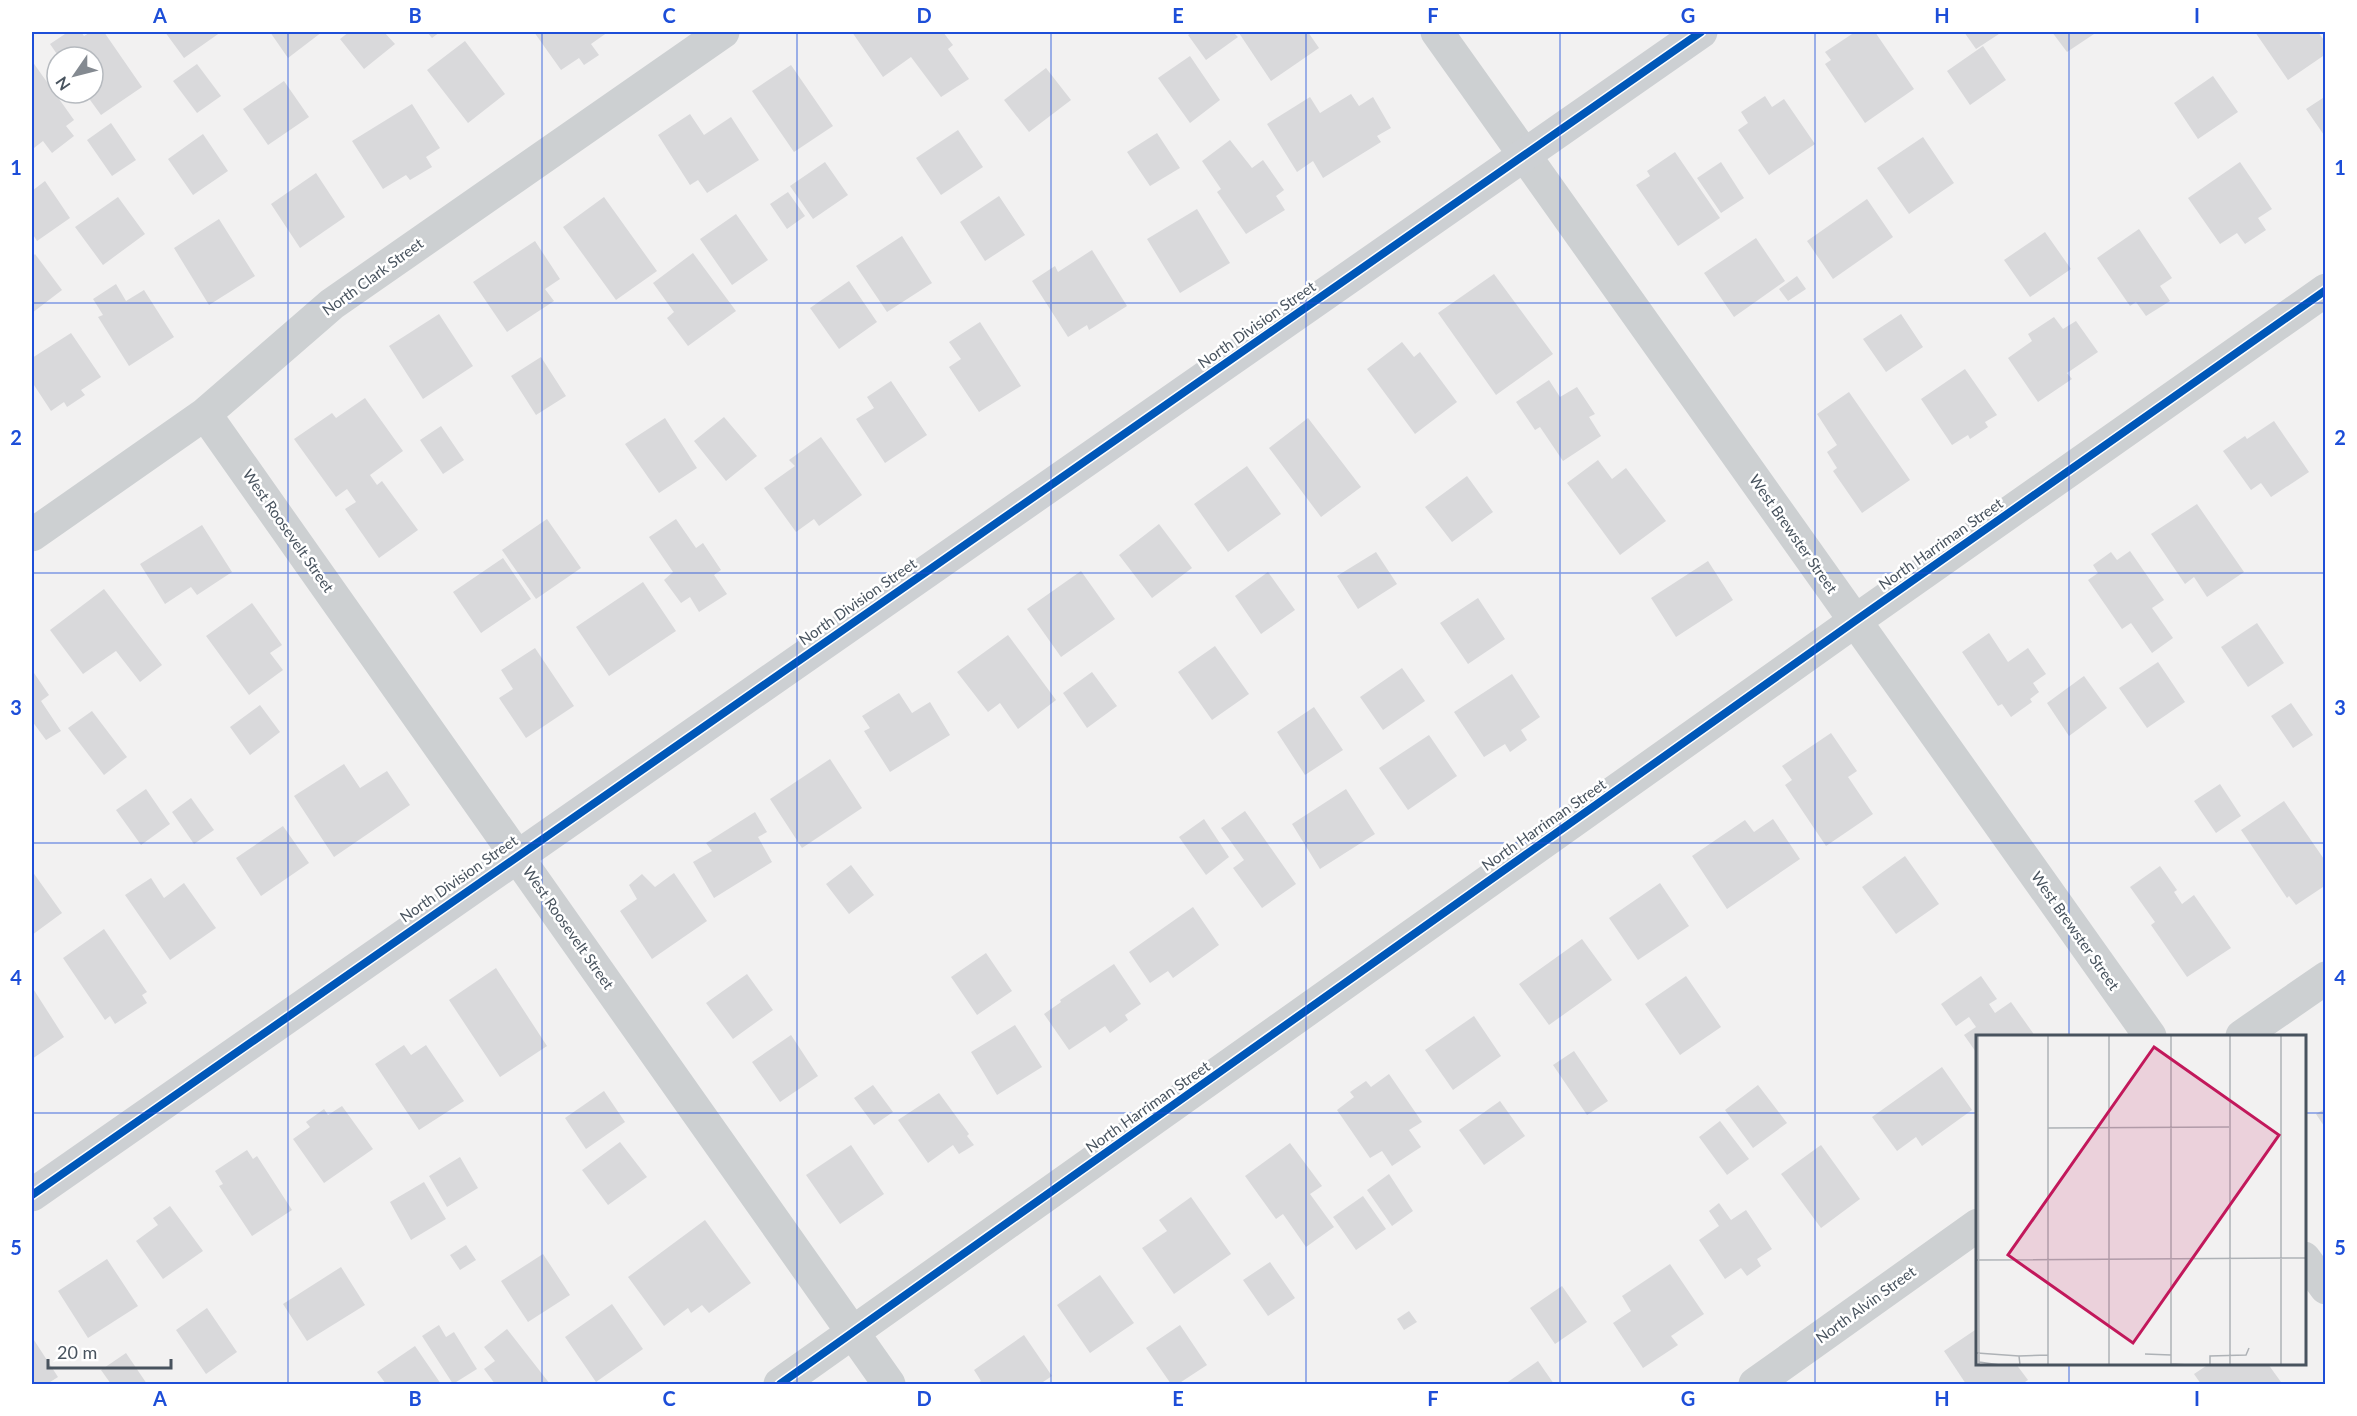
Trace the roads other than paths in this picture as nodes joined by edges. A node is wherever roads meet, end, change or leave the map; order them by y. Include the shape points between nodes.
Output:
1 (723, 32) edge
2 (1437, 32) edge
3 (1701, 32) edge
4 (1526, 155) junction
5 (2325, 290) edge
6 (205, 414) junction
7 (32, 535) edge
8 (1855, 621) junction
9 (517, 855) junction
10 (2325, 978) edge
11 (2149, 1035) edge
12 (2243, 1035) edge
13 (32, 1195) edge
14 (1976, 1226) edge
15 (2306, 1261) edge
16 (2325, 1288) edge
17 (853, 1334) junction
18 (780, 1384) edge
19 (889, 1384) edge
20 (1755, 1384) edge

1 - 6 street, North Clark Street via 332,304
2 - 4 street, West Brewster Street
3 - 4 street, North Division Street
4 - 8 street, West Brewster Street
4 - 9 street, North Division Street
5 - 8 street, North Harriman Street
6 - 7 street, North Clark Street
6 - 9 street, West Roosevelt Street
8 - 11 street, West Brewster Street
8 - 17 street, North Harriman Street
9 - 13 street, North Division Street
9 - 17 street, West Roosevelt Street
10 - 12 street
14 - 20 street, North Alvin Street
15 - 16 street
17 - 18 street, North Harriman Street
17 - 19 street, West Roosevelt Street

